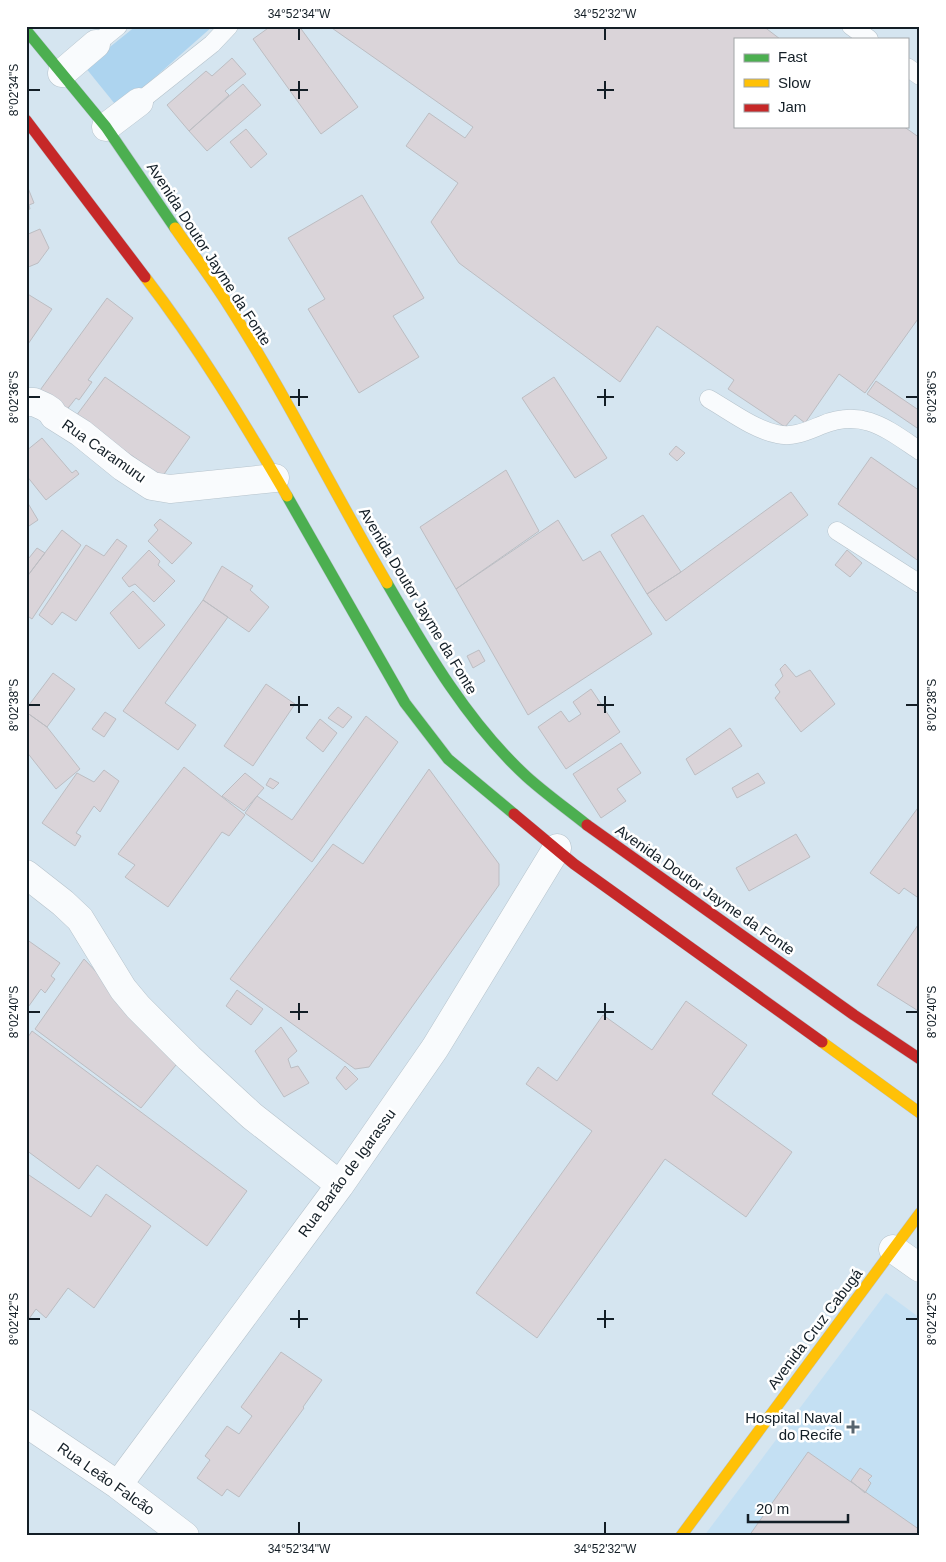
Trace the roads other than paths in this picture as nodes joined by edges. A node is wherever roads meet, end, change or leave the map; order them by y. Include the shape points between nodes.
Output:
1 (118, 26) edge
2 (229, 26) edge
3 (851, 26) edge
4 (26, 31) edge
5 (868, 38) edge
6 (96, 44) joint
7 (908, 68) edge
8 (62, 73) junction
9 (920, 76) edge
10 (139, 102) joint
11 (26, 120) edge
12 (106, 127) junction
13 (709, 399) dead end
14 (26, 402) edge
15 (920, 451) edge
16 (276, 478) junction
17 (837, 531) dead end
18 (920, 584) edge
19 (557, 848) junction
20 (26, 874) edge
21 (920, 1059) edge
22 (920, 1113) edge
23 (340, 1184) junction
24 (920, 1212) edge
25 (893, 1249) junction
26 (920, 1268) edge
27 (26, 1423) edge
28 (118, 1485) junction
29 (185, 1536) edge
30 (682, 1536) edge

1 - 6 lane
2 - 10 lane via 212,44
3 - 5 lane
4 - 8 main road, Avenida Doutor Jayme da Fonte
6 - 8 street
7 - 9 lane
8 - 12 main road, Avenida Doutor Jayme da Fonte
10 - 12 street
11 - 16 main road via 174,312
12 - 21 main road, Avenida Doutor Jayme da Fonte via 229,306 395,597 445,680 486,734 527,777 600,835
13 - 15 lane via 761,429 778,434 791,435 830,422 862,419 895,434
14 - 16 street, Rua Caramuru via 45,407 152,486 170,490
16 - 19 main road via 405,704 448,759
17 - 18 lane
19 - 22 main road via 574,864
19 - 23 street, Rua Barão de Igarassu via 435,1048
20 - 23 street via 80,919 123,989 189,1058 252,1116
23 - 28 street, Rua Barão de Igarassu
24 - 25 main road, Avenida Cruz Cabugá
25 - 26 street
25 - 30 main road, Avenida Cruz Cabugá
27 - 28 street, Rua Leão Falcão
28 - 29 street, Rua Leão Falcão

